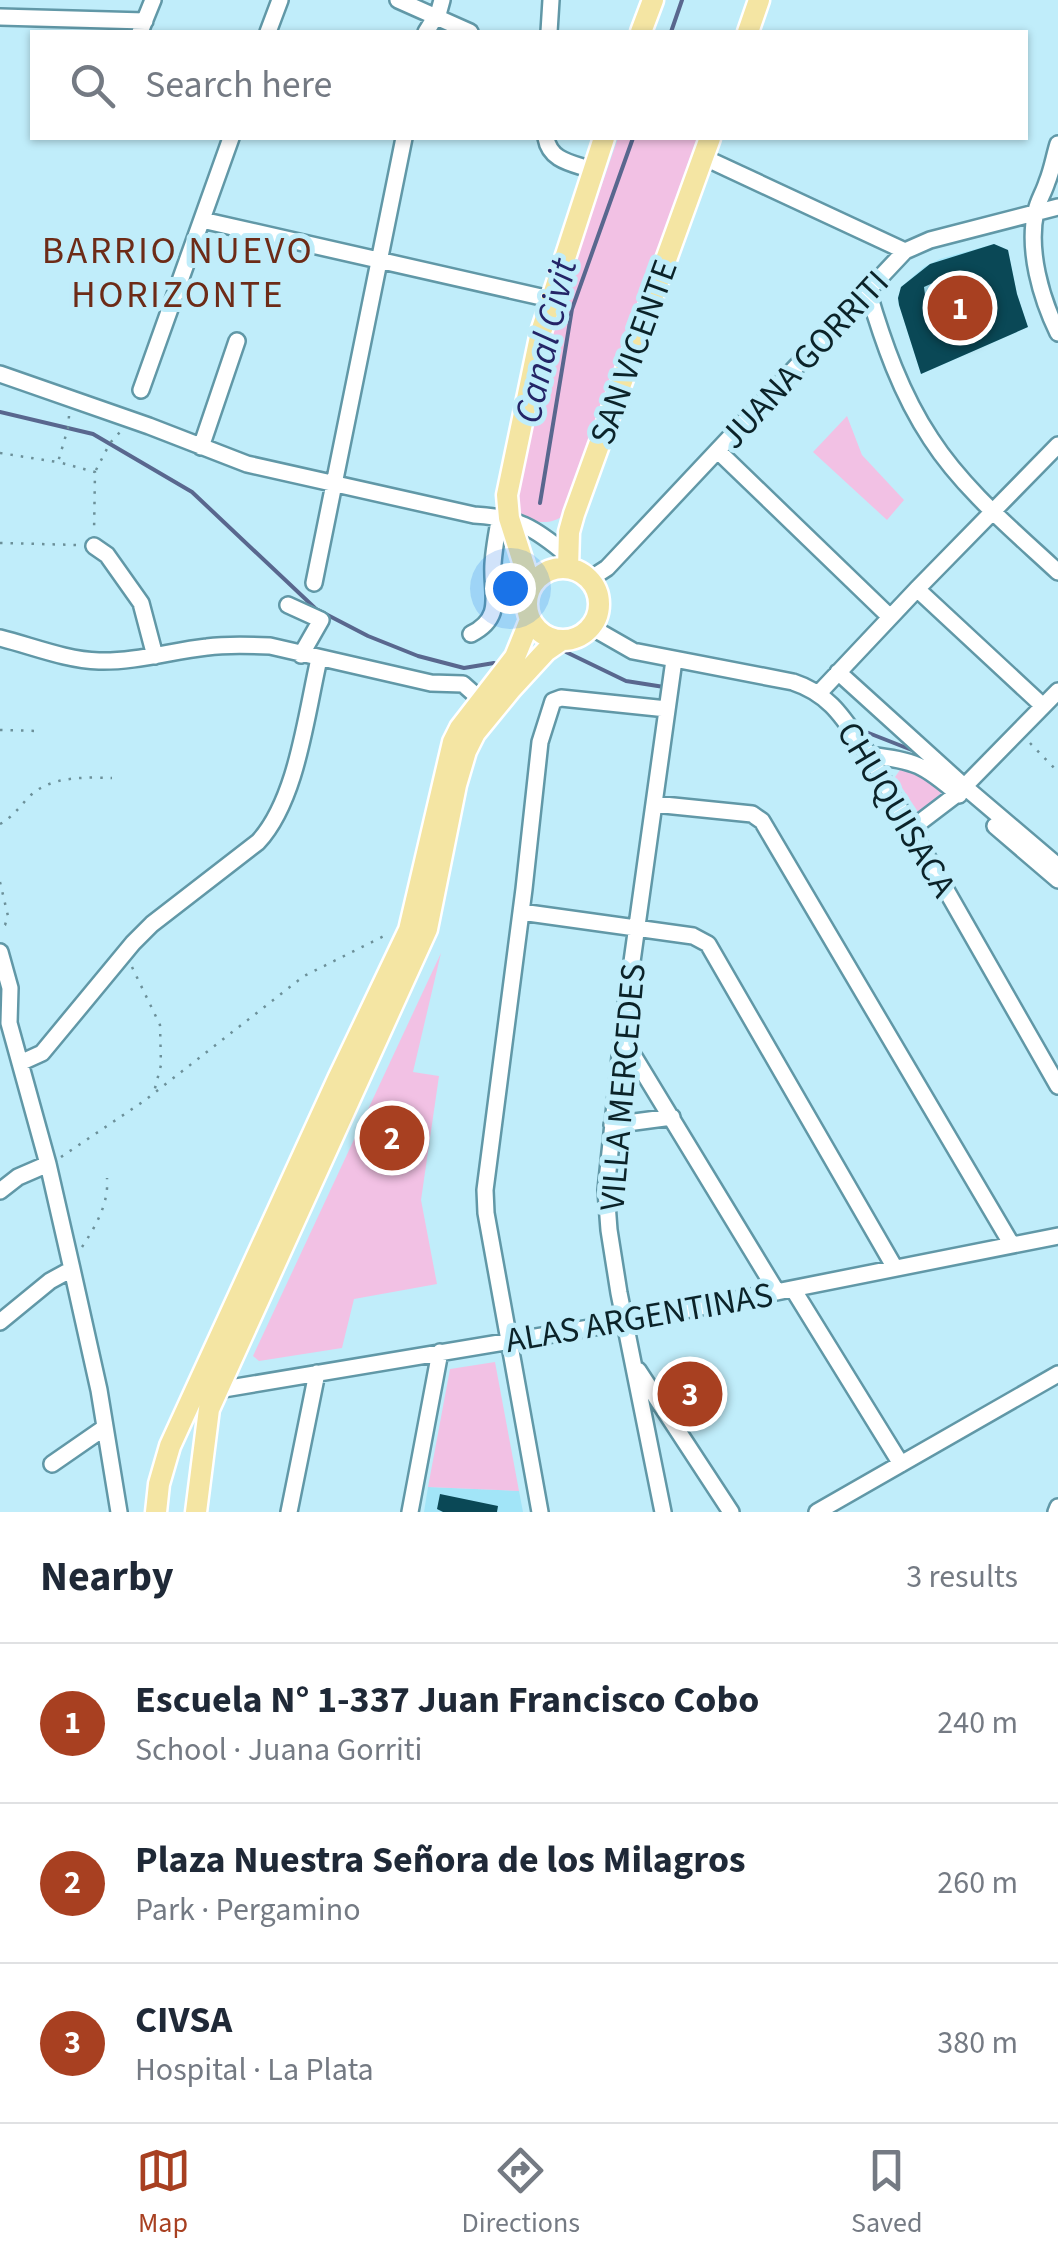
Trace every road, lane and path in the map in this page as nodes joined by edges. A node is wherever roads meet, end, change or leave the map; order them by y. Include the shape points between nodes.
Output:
1 (153, 0) edge
2 (280, 0) edge
3 (398, 0) edge
4 (442, 0) edge
5 (551, 0) edge
6 (653, 0) edge
7 (760, 0) edge
8 (0, 17) edge
9 (436, 17) junction
10 (143, 27) edge
11 (269, 30) edge
12 (427, 30) edge
13 (465, 30) edge
14 (550, 30) edge
15 (643, 30) edge
16 (749, 30) edge
17 (230, 140) edge
18 (404, 140) edge
19 (547, 140) edge
20 (603, 140) edge
21 (1058, 144) edge
22 (707, 147) edge
23 (592, 170) junction
24 (1058, 207) edge
25 (1036, 212) junction
26 (202, 220) junction
27 (905, 251) junction
28 (378, 258) junction
29 (868, 290) junction
30 (550, 299) junction
31 (1058, 333) edge
32 (237, 341) dead end
33 (0, 374) edge
34 (140, 390) dead end
35 (72, 399) junction
36 (132, 420) junction
37 (1058, 445) edge
38 (201, 447) junction
39 (718, 451) junction
40 (0, 453) edge
41 (58, 462) junction
42 (96, 472) junction
43 (334, 485) junction
44 (993, 511) junction
45 (504, 517) junction
46 (0, 543) edge
47 (94, 546) junction
48 (568, 561) junction
49 (1058, 572) edge
50 (590, 579) junction
51 (314, 583) dead end
52 (531, 587) junction
53 (917, 588) junction
54 (288, 605) dead end
55 (890, 617) junction
56 (530, 620) junction
57 (591, 627) junction
58 (471, 634) dead end
59 (0, 638) edge
60 (562, 640) junction
61 (301, 654) junction
62 (155, 656) junction
63 (320, 659) junction
64 (674, 660) junction
65 (838, 672) junction
66 (1058, 691) edge
67 (819, 692) junction
68 (669, 694) junction
69 (482, 700) junction
70 (1043, 706) junction
71 (0, 730) edge
72 (38, 731) dead end
73 (1018, 732) junction
74 (869, 755) junction
75 (1058, 772) edge
76 (112, 778) dead end
77 (961, 790) junction
78 (654, 804) junction
79 (0, 824) edge
80 (911, 829) junction
81 (1058, 866) edge
82 (1058, 880) edge
83 (0, 882) edge
84 (521, 912) junction
85 (0, 928) edge
86 (637, 928) junction
87 (409, 930) junction
88 (0, 952) edge
89 (125, 952) junction
90 (5, 1006) edge
91 (622, 1037) junction
92 (16, 1045) junction
93 (1, 1053) edge
94 (20, 1063) junction
95 (1058, 1086) edge
96 (154, 1094) junction
97 (672, 1117) junction
98 (612, 1125) junction
99 (48, 1164) junction
100 (107, 1178) dead end
101 (0, 1191) edge
102 (1058, 1236) edge
103 (1012, 1245) junction
104 (70, 1263) junction
105 (895, 1268) junction
106 (785, 1290) junction
107 (0, 1322) edge
108 (625, 1322) junction
109 (508, 1342) junction
110 (440, 1352) junction
111 (633, 1363) junction
112 (317, 1373) junction
113 (1058, 1374) edge
114 (218, 1390) junction
115 (104, 1428) junction
116 (52, 1464) dead end
117 (901, 1464) junction
118 (119, 1512) edge
119 (156, 1512) edge
120 (196, 1512) edge
121 (290, 1512) edge
122 (410, 1512) edge
123 (540, 1512) edge
124 (663, 1512) edge
125 (731, 1512) edge
126 (818, 1512) edge

1 - 10 street
2 - 11 street
3 - 9 street
4 - 9 street
5 - 14 street
6 - 15 main road
7 - 16 main road
8 - 10 street
9 - 12 street
9 - 13 street
17 - 26 street
18 - 28 street
19 - 23 street via 557,158
20 - 23 main road
21 - 25 street
22 - 27 street
22 - 48 main road, SAN VICENTE via 574,514
23 - 30 main road
24 - 25 street, JUANA GORRITI
25 - 27 street, JUANA GORRITI
25 - 31 street via 1037,272
26 - 28 street
26 - 34 street
27 - 29 street, JUANA GORRITI
28 - 30 street
28 - 43 street
29 - 39 street, JUANA GORRITI
29 - 44 street via 919,419
30 - 45 main road
32 - 38 street
33 - 35 street
35 - 36 street
35 - 41 path
36 - 38 street
36 - 42 path
37 - 44 street
38 - 43 street
39 - 50 street, JUANA GORRITI
39 - 55 street
40 - 41 path
41 - 42 path
42 - 47 path
43 - 45 street
43 - 51 street
44 - 49 street
44 - 53 street
45 - 48 street via 540,534
45 - 52 main road
45 - 58 street via 492,568 494,609
46 - 47 path
47 - 62 street via 108,555 141,603
48 - 50 main road
48 - 52 main road
50 - 57 main road via 599,600
52 - 56 main road
53 - 55 street
53 - 70 street
54 - 61 street via 321,620
55 - 65 street
56 - 60 main road
56 - 69 main road via 515,657
57 - 60 main road
57 - 64 street, CHUQUISACA via 632,650
59 - 62 street via 99,661
60 - 114 main road via 468,744 424,935
61 - 62 street via 243,644
61 - 63 street
63 - 69 street via 463,684
63 - 89 street via 290,783 270,829
64 - 67 street, CHUQUISACA
64 - 68 street, VILLA MERCEDES
65 - 67 street
65 - 77 street
66 - 70 street
67 - 74 street, CHUQUISACA
68 - 78 street, VILLA MERCEDES
68 - 84 street via 553,701 540,742
69 - 87 main road via 449,754
70 - 73 street
71 - 72 path
73 - 75 path
73 - 77 street
74 - 77 street via 919,764
74 - 80 street, CHUQUISACA
76 - 79 path via 45,786
77 - 80 street
77 - 81 street
77 - 82 street
78 - 86 street, VILLA MERCEDES
78 - 103 street via 752,814 762,821
80 - 95 street, CHUQUISACA
83 - 85 path via 8,916
84 - 86 street
84 - 109 street via 486,1190
86 - 91 street, VILLA MERCEDES
86 - 105 street via 708,944
87 - 96 path via 389,933 304,976
87 - 119 main road via 175,1436
88 - 90 street via 8,978
89 - 94 street via 42,1052
89 - 96 path via 160,1025
90 - 92 street
91 - 97 street
91 - 98 street, VILLA MERCEDES
92 - 93 street
92 - 94 street
94 - 99 street
96 - 99 path
97 - 98 street
97 - 106 street
98 - 108 street, VILLA MERCEDES via 606,1206
99 - 101 street
99 - 104 street
100 - 104 path via 100,1216
102 - 103 street, ALAS ARGENTINAS
103 - 105 street, ALAS ARGENTINAS
104 - 107 street
104 - 115 street
105 - 106 street, ALAS ARGENTINAS
106 - 108 street, ALAS ARGENTINAS
106 - 117 street
108 - 109 street, ALAS ARGENTINAS
108 - 111 street, VILLA MERCEDES
109 - 110 street, ALAS ARGENTINAS
109 - 123 street
110 - 112 street, ALAS ARGENTINAS
110 - 122 street
111 - 124 street, VILLA MERCEDES
111 - 125 street
112 - 114 street, ALAS ARGENTINAS
112 - 121 street
113 - 117 street
114 - 120 main road via 206,1427
115 - 116 street
115 - 118 street
117 - 126 street

